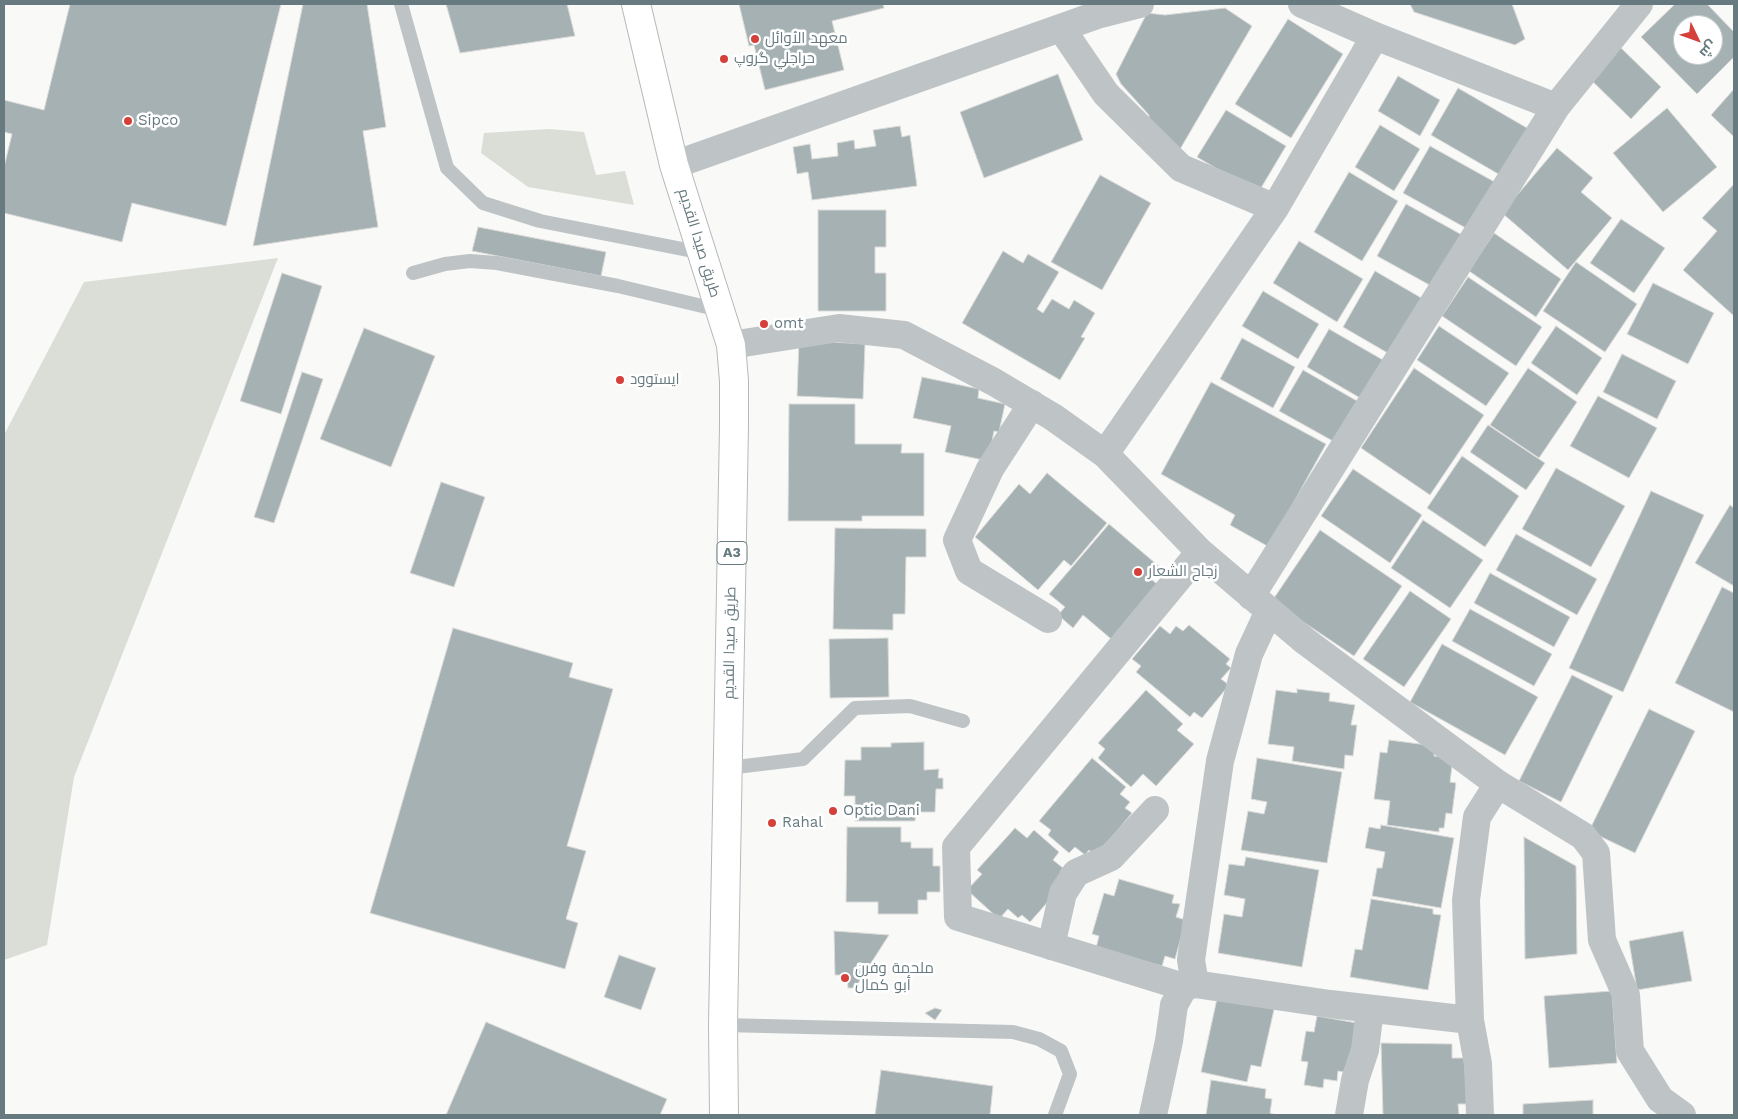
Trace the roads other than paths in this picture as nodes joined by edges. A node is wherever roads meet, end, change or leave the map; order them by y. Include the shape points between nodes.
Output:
1 (401, 4) edge
2 (636, 4) edge
3 (1140, 4) edge
4 (1302, 4) edge
5 (1639, 4) edge
6 (1098, 9) edge
7 (1061, 28) junction
8 (1375, 36) junction
9 (1556, 106) junction
10 (674, 165) junction
11 (1275, 208) junction
12 (703, 253) junction
13 (413, 273) dead end
14 (719, 310) junction
15 (731, 345) junction
16 (1032, 404) junction
17 (1105, 454) junction
18 (1200, 552) junction
19 (1260, 604) junction
20 (1048, 620) dead end
21 (963, 721) dead end
22 (728, 768) junction
23 (1498, 784) junction
24 (1155, 810) dead end
25 (1051, 946) junction
26 (1189, 986) junction
27 (1370, 1009) junction
28 (1470, 1020) junction
29 (723, 1025) junction
30 (724, 1115) edge
31 (1055, 1115) edge
32 (1153, 1115) edge
33 (1349, 1115) edge
34 (1480, 1115) edge
35 (1682, 1115) edge

1 - 12 lane via 447,168 483,203 540,221
2 - 10 highway, طريق صيدا القديم / A3
3 - 6 street
4 - 8 street
5 - 9 street
6 - 7 street
7 - 10 street
7 - 11 street via 1106,94 1181,168
8 - 9 street
8 - 11 street
9 - 19 street
10 - 12 highway, طريق صيدا القديم / A3
11 - 17 street
12 - 14 highway, طريق صيدا القديم / A3
13 - 14 lane via 446,264 497,264 618,286
14 - 15 highway, طريق صيدا القديم / A3
15 - 16 street via 839,328 904,335
15 - 22 highway, طريق صيدا القديم / A3 via 734,426
16 - 17 street
16 - 20 street via 990,469 957,540 969,571
17 - 18 street
18 - 19 street
18 - 25 street via 956,847 958,918
19 - 23 street via 1312,647
19 - 26 street via 1220,761
21 - 22 lane via 910,706 855,708 802,759
22 - 29 highway, طريق صيدا القديم / A3
23 - 28 street via 1477,817 1466,900
23 - 35 street via 1583,836 1596,853 1602,940 1626,995 1630,1051 1660,1099
24 - 25 street via 1112,857 1076,872 1063,893
25 - 26 street
26 - 27 street
26 - 32 street via 1174,1004
27 - 28 street
27 - 33 street via 1365,1050 1355,1080
28 - 34 street via 1478,1064
29 - 30 highway, طريق صيدا القديم / A3
29 - 31 lane via 1013,1032 1030,1036 1061,1051 1070,1074

